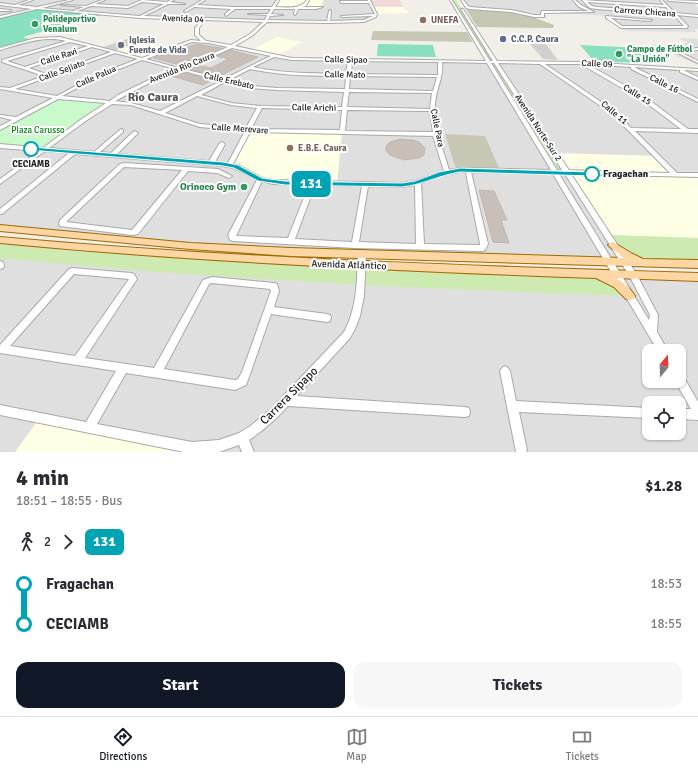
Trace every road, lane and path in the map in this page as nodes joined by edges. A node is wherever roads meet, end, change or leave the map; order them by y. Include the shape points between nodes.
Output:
1 (14, 0) edge
2 (32, 0) edge
3 (72, 0) edge
4 (104, 0) edge
5 (173, 0) edge
6 (204, 0) edge
7 (278, 0) edge
8 (308, 0) edge
9 (451, 0) edge
10 (456, 0) edge
11 (462, 0) edge
12 (574, 0) edge
13 (637, 0) edge
14 (661, 0) edge
15 (669, 0) edge
16 (67, 1) edge
17 (143, 1) edge
18 (584, 1) edge
19 (612, 1) edge
20 (694, 1) edge
21 (120, 2) dead end
22 (221, 2) dead end
23 (341, 2) dead end
24 (370, 2) edge
25 (97, 3) junction
26 (168, 3) junction
27 (0, 4) edge
28 (53, 4) junction
29 (184, 4) dead end
30 (360, 4) junction
31 (641, 4) junction
32 (91, 5) junction
33 (12, 6) junction
34 (87, 6) junction
35 (113, 6) junction
36 (193, 6) junction
37 (344, 6) dead end
38 (667, 6) junction
39 (698, 7) edge
40 (213, 8) junction
41 (234, 8) junction
42 (274, 8) junction
43 (297, 8) junction
44 (33, 9) junction
45 (102, 9) dead end
46 (0, 10) edge
47 (10, 11) dead end
48 (185, 11) dead end
49 (321, 11) dead end
50 (330, 11) dead end
51 (117, 12) dead end
52 (643, 12) junction
53 (71, 13) junction
54 (89, 14) junction
55 (249, 14) dead end
56 (295, 14) dead end
57 (308, 14) dead end
58 (675, 14) junction
59 (109, 15) junction
60 (226, 15) dead end
61 (270, 15) junction
62 (282, 15) dead end
63 (376, 15) junction
64 (342, 16) dead end
65 (698, 16) edge
66 (0, 17) edge
67 (139, 17) junction
68 (204, 20) junction
69 (650, 20) junction
70 (266, 22) junction
71 (306, 22) junction
72 (328, 22) junction
73 (656, 27) junction
74 (71, 40) junction
75 (198, 41) joint
76 (204, 41) junction
77 (93, 46) junction
78 (232, 47) junction
79 (0, 49) edge
80 (698, 49) edge
81 (116, 52) junction
82 (273, 56) junction
83 (141, 59) junction
84 (2, 60) edge
85 (350, 60) junction
86 (440, 61) junction
87 (492, 62) junction
88 (698, 62) edge
89 (542, 63) junction
90 (583, 64) junction
91 (629, 66) junction
92 (25, 68) junction
93 (250, 68) junction
94 (180, 69) junction
95 (678, 69) junction
96 (698, 70) edge
97 (348, 74) junction
98 (48, 76) junction
99 (440, 76) junction
100 (698, 79) edge
101 (225, 81) junction
102 (0, 88) edge
103 (9, 90) junction
104 (346, 90) junction
105 (434, 92) junction
106 (198, 95) junction
107 (55, 97) junction
108 (112, 101) junction
109 (698, 101) edge
110 (260, 107) junction
111 (344, 109) junction
112 (432, 110) junction
113 (161, 113) junction
114 (0, 116) edge
115 (17, 119) junction
116 (0, 128) edge
117 (632, 129) junction
118 (248, 130) junction
119 (121, 131) dead end
120 (687, 131) junction
121 (698, 131) edge
122 (342, 132) junction
123 (137, 134) dead end
124 (436, 134) junction
125 (222, 144) dead end
126 (0, 146) edge
127 (44, 150) junction
128 (74, 152) junction
129 (95, 154) junction
130 (115, 155) junction
131 (196, 162) junction
132 (211, 163) junction
133 (230, 165) junction
134 (188, 169) junction
135 (447, 172) junction
136 (469, 173) junction
137 (556, 173) junction
138 (567, 173) junction
139 (676, 175) junction
140 (698, 175) edge
141 (229, 176) dead end
142 (260, 179) junction
143 (0, 182) edge
144 (418, 182) junction
145 (312, 184) junction
146 (365, 185) junction
147 (0, 212) edge
148 (0, 228) edge
149 (0, 240) edge
150 (290, 242) junction
151 (355, 245) junction
152 (613, 245) junction
153 (420, 248) junction
154 (362, 260) junction
155 (610, 261) junction
156 (624, 262) junction
157 (650, 262) junction
158 (698, 264) edge
159 (591, 274) junction
160 (618, 275) junction
161 (633, 275) junction
162 (698, 277) edge
163 (630, 296) junction
164 (268, 310) junction
165 (327, 318) dead end
166 (652, 333) junction
167 (659, 344) edge
168 (1, 349) edge
169 (77, 361) junction
170 (124, 368) junction
171 (505, 371) dead end
172 (157, 373) junction
173 (684, 388) edge
174 (286, 401) junction
175 (512, 406) junction
176 (0, 410) edge
177 (465, 412) dead end
178 (642, 412) edge
179 (698, 413) edge
180 (686, 414) edge
181 (88, 428) junction
182 (242, 438) junction
183 (522, 450) dead end
184 (248, 452) edge

1 - 27 street
2 - 33 street
3 - 16 street
4 - 25 street
5 - 26 street
6 - 36 street
7 - 42 street, Avenida Río Caura
8 - 43 street via 305,5
9 - 87 street, Avenida Norte-Sur 2
10 - 87 street, Avenida Norte-Sur 2
11 - 12 street via 470,8 511,11 537,17 544,16 542,12 593,12
13 - 31 street
14 - 38 street
15 - 20 street
16 - 25 street
16 - 28 street
16 - 44 street
17 - 26 street
17 - 35 street via 128,7
18 - 19 street
18 - 52 street, Carrera Chicana via 592,7
19 - 31 street
20 - 39 street
21 - 35 street
22 - 40 street
23 - 30 street
24 - 30 street
24 - 63 street
25 - 32 street
26 - 29 street
26 - 67 street
27 - 33 street, Avenida 04
28 - 34 street
28 - 44 street
30 - 37 street
31 - 38 street
32 - 34 street
32 - 35 street
33 - 44 street, Avenida 04
34 - 53 street
36 - 40 street
36 - 48 street
38 - 58 street
40 - 41 street
41 - 42 street
41 - 60 street
42 - 43 street
42 - 61 street, Avenida Río Caura
43 - 49 street via 316,8 322,5
43 - 56 street
44 - 53 street, Avenida 04
44 - 66 street
45 - 54 street
46 - 47 street
50 - 72 street
51 - 59 street
52 - 58 street, Carrera Chicana
52 - 69 street
53 - 54 street, Avenida 04
54 - 59 street, Avenida 04
55 - 61 street
57 - 71 street
58 - 65 street, Carrera Chicana
58 - 73 street via 687,27
59 - 67 street, Avenida 04
61 - 62 street
61 - 70 street, Avenida Río Caura
63 - 64 street
63 - 72 street, Avenida 04 via 367,20
67 - 68 street, Avenida 04
68 - 70 street, Avenida 04
68 - 76 street via 197,30
69 - 73 street
69 - 73 street via 607,17 619,26
70 - 71 street, Avenida 04
70 - 78 street, Avenida Río Caura via 252,36
71 - 72 street, Avenida 04
74 - 77 street, Calle Erebato
74 - 79 street, Calle Erebato via 53,37 36,39
74 - 84 street
75 - 76 street, Calle Sipao
75 - 83 street, Calle Palua
76 - 78 street, Calle Sipao
77 - 81 street, Calle Erebato
77 - 92 street, Calle Ravi
78 - 82 street, Calle Sipao
78 - 94 street, Avenida Río Caura
80 - 88 street via 676,51
81 - 83 street, Calle Erebato
81 - 98 street, Calle Sejiato
82 - 85 street, Calle Sipao via 292,59
82 - 93 street
83 - 94 street, Calle Erebato
83 - 107 street, Calle Palua via 94,77
84 - 92 street
85 - 86 street, Calle Sipao
85 - 97 street
86 - 87 street, Calle Sipao
86 - 99 street, Calle Para
87 - 89 street, Calle 09
87 - 137 street, Avenida Norte-Sur 2
87 - 138 street, Avenida Norte-Sur 2
89 - 90 street, Calle 09
89 - 117 street, Calle 11 via 599,101
90 - 91 street, Calle 09
90 - 120 street, Calle 15 via 646,100
91 - 95 street, Calle 09
91 - 109 street, Calle 16
92 - 98 street
93 - 97 street, Calle Mato via 284,74
93 - 101 street
94 - 101 street, Calle Erebato
94 - 108 street, Avenida Río Caura
95 - 96 street, Calle 09
95 - 100 street
97 - 99 street, Calle Mato
97 - 104 street
98 - 103 street, Calle Sejiato
99 - 105 street, Calle Para
101 - 104 street, Calle Erebato via 262,88
101 - 106 street
102 - 103 street, Calle Merevare
103 - 107 street, Calle Merevare
104 - 105 street, Calle Erebato
104 - 111 street
105 - 112 street, Calle Para
106 - 110 street, Calle Arichi via 231,104
106 - 113 street
107 - 108 street, Calle Merevare
107 - 115 street, Calle Palua
108 - 113 street, Calle Merevare
108 - 127 street, Avenida Río Caura
110 - 111 street, Calle Arichi
110 - 118 street
111 - 112 street, Calle Arichi
111 - 122 street
112 - 124 street, Calle Para
113 - 118 street, Calle Merevare via 211,127
114 - 115 street
115 - 116 street, Calle Palua
117 - 120 street
117 - 139 street, Calle 11
118 - 122 street, Calle Merevare
118 - 133 street
119 - 129 street
120 - 121 street
122 - 124 street, Calle Merevare
123 - 130 street
124 - 135 street, Calle Para
125 - 132 street
126 - 127 street
127 - 128 street
127 - 143 street, Avenida Río Caura
128 - 129 street
128 - 147 street
129 - 130 street
130 - 131 street
131 - 132 street
131 - 134 street
132 - 133 street
133 - 142 street
134 - 134 street via 135,232 62,224 119,166
134 - 141 street via 218,171
135 - 136 street
135 - 137 street via 460,170
135 - 144 street
136 - 137 street
136 - 153 street via 484,246
137 - 138 street
137 - 155 street, Avenida Norte-Sur 2
138 - 139 street
138 - 152 street, Avenida Norte-Sur 2
139 - 140 street
142 - 145 street
142 - 150 street via 231,237
144 - 146 street via 402,185
144 - 153 street
145 - 146 street
145 - 150 street
146 - 151 street
148 - 154 main road, Avenida Atlántico
149 - 154 main road, Avenida Atlántico via 161,255 276,262
150 - 151 street
151 - 153 street
152 - 156 street, Avenida Norte-Sur 2
152 - 157 main road via 628,256
154 - 155 main road, Avenida Atlántico
154 - 159 main road, Avenida Atlántico
154 - 174 street, Carrera Sipapo via 359,302 351,329 337,348
155 - 156 main road, Avenida Atlántico
155 - 160 street, Avenida Norte-Sur 2
156 - 157 main road, Avenida Atlántico
156 - 161 street, Avenida Norte-Sur 2
157 - 158 main road, Avenida Atlántico
159 - 160 main road, Avenida Atlántico
159 - 163 main road via 618,284
160 - 161 main road, Avenida Atlántico
160 - 163 street, Avenida Norte-Sur 2
161 - 162 main road, Avenida Atlántico
161 - 166 street, Avenida Norte-Sur 2 via 654,315
163 - 166 street, Avenida Norte-Sur 2
164 - 165 street
164 - 172 street via 246,374 238,384
164 - 172 street via 275,291 274,286 212,280 206,282
166 - 167 street, Avenida Norte-Sur 2
168 - 169 street
168 - 169 street via 72,271 131,276 132,279
169 - 170 street
170 - 172 street
170 - 181 street
171 - 175 street
173 - 179 street
174 - 177 street
174 - 182 street, Carrera Sipapo via 264,423
175 - 178 street
175 - 183 street
176 - 181 street, Carrera Sipapo
179 - 180 street
181 - 182 street, Carrera Sipapo via 192,448 219,446
182 - 184 street

